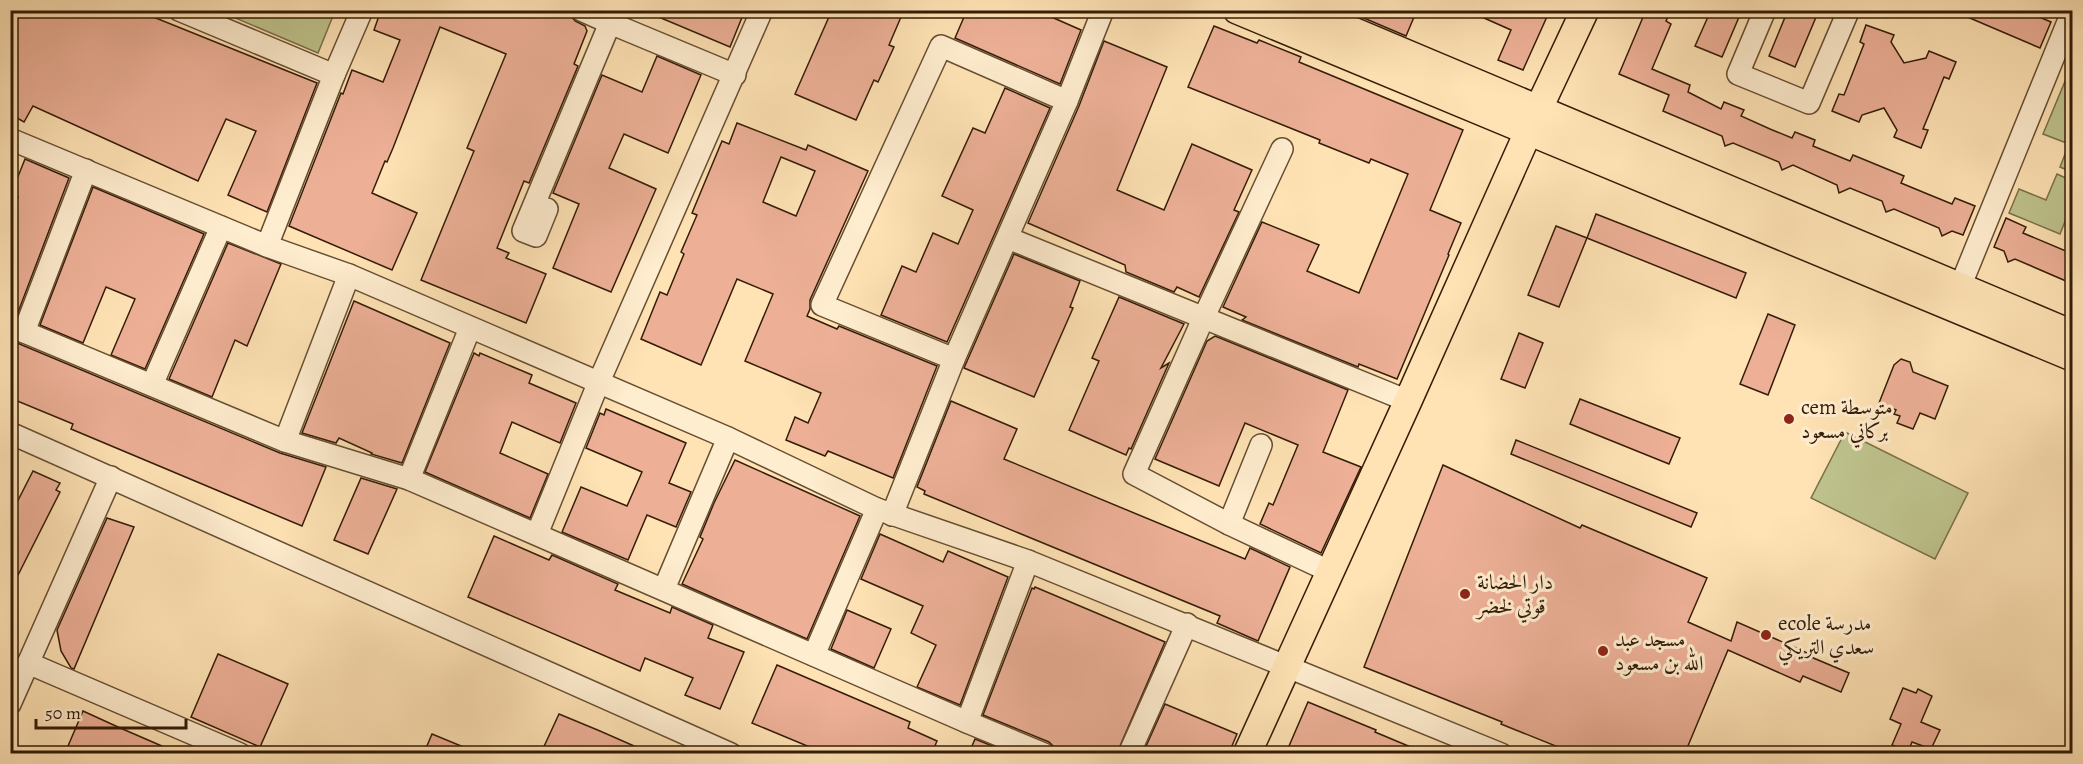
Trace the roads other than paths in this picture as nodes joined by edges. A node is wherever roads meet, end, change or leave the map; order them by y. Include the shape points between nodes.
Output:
1 (362, 10) edge
2 (581, 10) edge
3 (762, 10) edge
4 (1103, 10) edge
5 (1237, 10) edge
6 (1303, 10) edge
7 (1585, 10) edge
8 (1765, 10) edge
9 (188, 12) edge
10 (1846, 14) dead end
11 (2072, 14) edge
12 (612, 17) edge
13 (334, 75) junction
14 (735, 75) junction
15 (1067, 101) junction
16 (1534, 120) junction
17 (10, 139) edge
18 (1282, 149) dead end
19 (86, 170) junction
20 (547, 209) dead end
21 (221, 227) junction
22 (1008, 238) junction
23 (267, 246) junction
24 (349, 275) junction
25 (1960, 287) junction
26 (1203, 318) junction
27 (470, 328) junction
28 (17, 329) edge
29 (2073, 334) edge
30 (2073, 357) edge
31 (954, 359) junction
32 (598, 384) junction
33 (152, 385) junction
34 (1408, 401) junction
35 (10, 433) edge
36 (728, 438) junction
37 (285, 441) junction
38 (1261, 445) dead end
39 (111, 477) junction
40 (410, 479) junction
41 (884, 512) junction
42 (1229, 524) junction
43 (537, 534) junction
44 (1028, 561) junction
45 (1331, 572) junction
46 (664, 589) junction
47 (1187, 624) junction
48 (814, 655) junction
49 (28, 663) junction
50 (1286, 666) junction
51 (10, 704) edge
52 (967, 722) junction
53 (240, 753) edge
54 (731, 753) edge
55 (1044, 753) edge
56 (1129, 753) edge
57 (1247, 753) edge
58 (1501, 753) edge

1 - 13 street
2 - 12 street
3 - 14 street
4 - 15 street
5 - 16 main road
6 - 16 main road
7 - 16 main road
8 - 10 street via 1738,74 1809,103
9 - 13 street
11 - 25 street
12 - 14 street
12 - 20 street via 523,231 536,236
13 - 23 street
14 - 32 street
15 - 22 street
15 - 31 street via 941,46 822,305
16 - 25 main road
16 - 30 main road
16 - 34 main road
17 - 19 street
18 - 26 street
19 - 21 street
19 - 28 street
21 - 23 street
21 - 33 street
22 - 26 street
22 - 31 street
23 - 24 street
24 - 27 street
24 - 37 street
25 - 29 main road
26 - 34 street
26 - 42 street via 1134,474
27 - 32 street
27 - 40 street
28 - 33 street
31 - 41 street
32 - 36 street
32 - 43 street
33 - 37 street
34 - 45 main road
35 - 39 street
36 - 41 street
36 - 46 street
37 - 40 street
38 - 42 street
39 - 49 street
39 - 54 street
40 - 43 street
41 - 44 street
41 - 48 street
42 - 45 street
43 - 46 street
44 - 47 street
44 - 52 street
45 - 50 main road
46 - 48 street
47 - 50 street
47 - 56 street
48 - 52 street
49 - 51 street
49 - 53 street
50 - 57 main road
50 - 58 street
52 - 55 street

